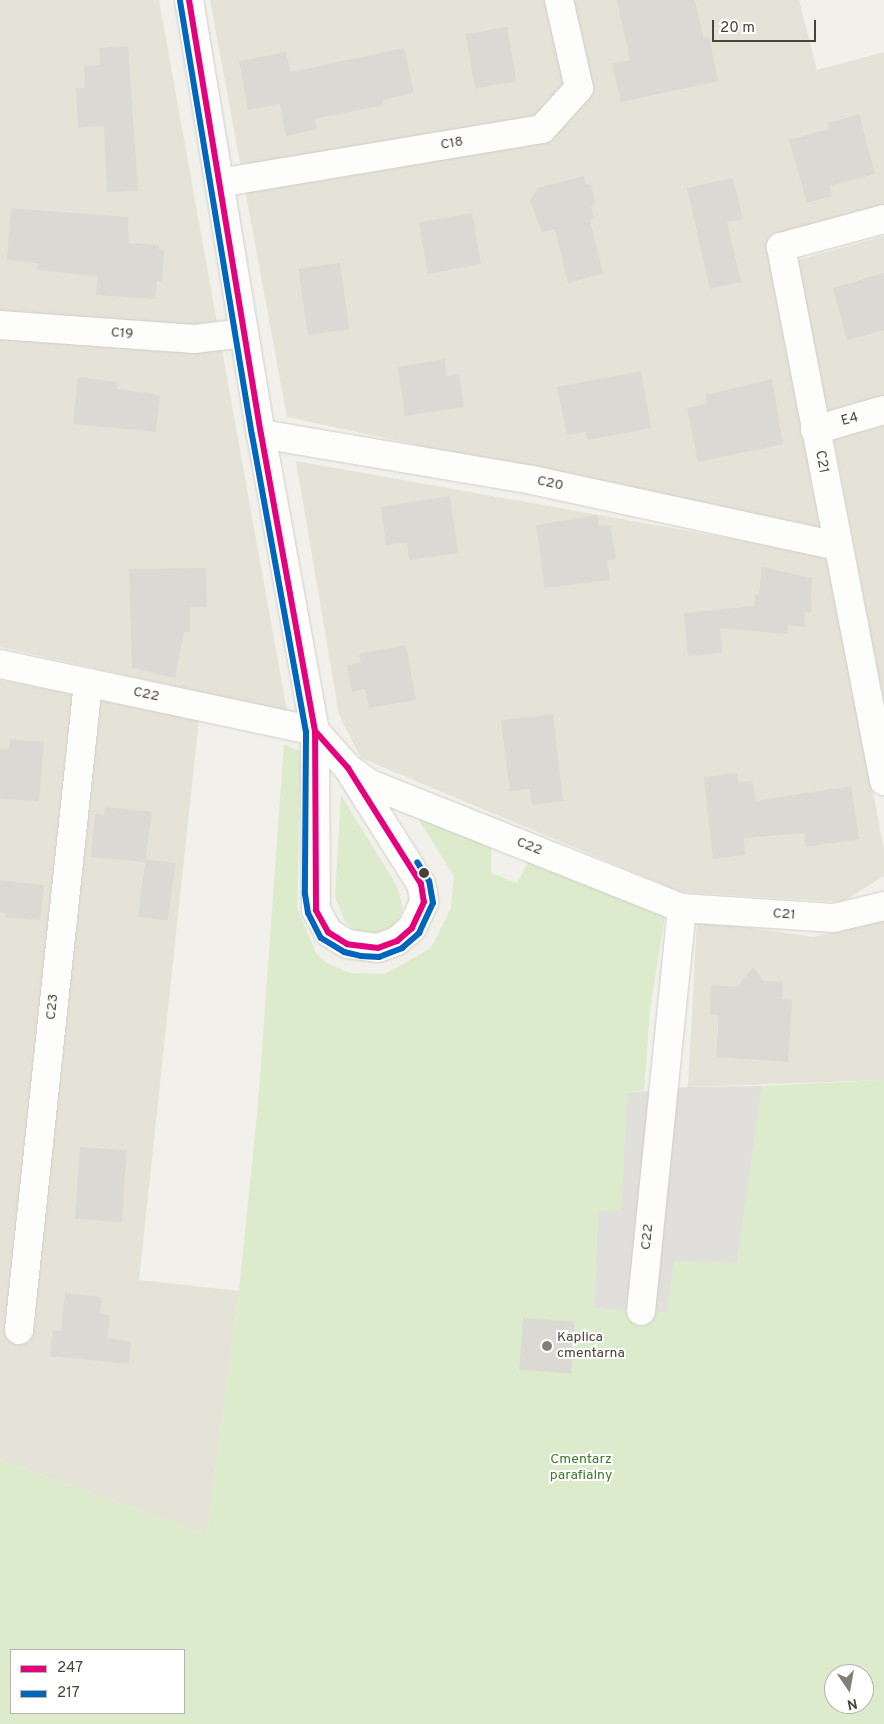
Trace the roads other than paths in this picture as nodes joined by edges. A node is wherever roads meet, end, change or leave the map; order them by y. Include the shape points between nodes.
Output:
1 (189, 0) edge
2 (559, 0) edge
3 (219, 183) junction
4 (884, 219) edge
5 (0, 325) edge
6 (244, 333) junction
7 (884, 410) edge
8 (816, 430) junction
9 (261, 434) junction
10 (837, 546) junction
11 (0, 664) edge
12 (88, 683) junction
13 (316, 731) junction
14 (348, 768) junction
15 (884, 781) edge
16 (884, 906) edge
17 (682, 908) junction
18 (641, 1311) dead end
19 (19, 1330) dead end

1 - 3 street
2 - 3 street, C18 via 579,88 542,129
3 - 6 street
4 - 8 street, C21 via 781,247
5 - 6 street, C19 via 194,339
6 - 9 street
7 - 8 street, E4
8 - 10 street, C21
9 - 10 street, C20 via 532,480
9 - 13 street
10 - 15 street, C21
11 - 12 street, C22
12 - 13 street, C22
12 - 19 street, C23
13 - 14 street, C22
13 - 14 street via 316,910 328,932 347,944 378,948 397,941 412,928 424,902 423,893 421,884
14 - 17 street, C22 via 370,784
16 - 17 street, C21 via 834,918
17 - 18 street, C22

